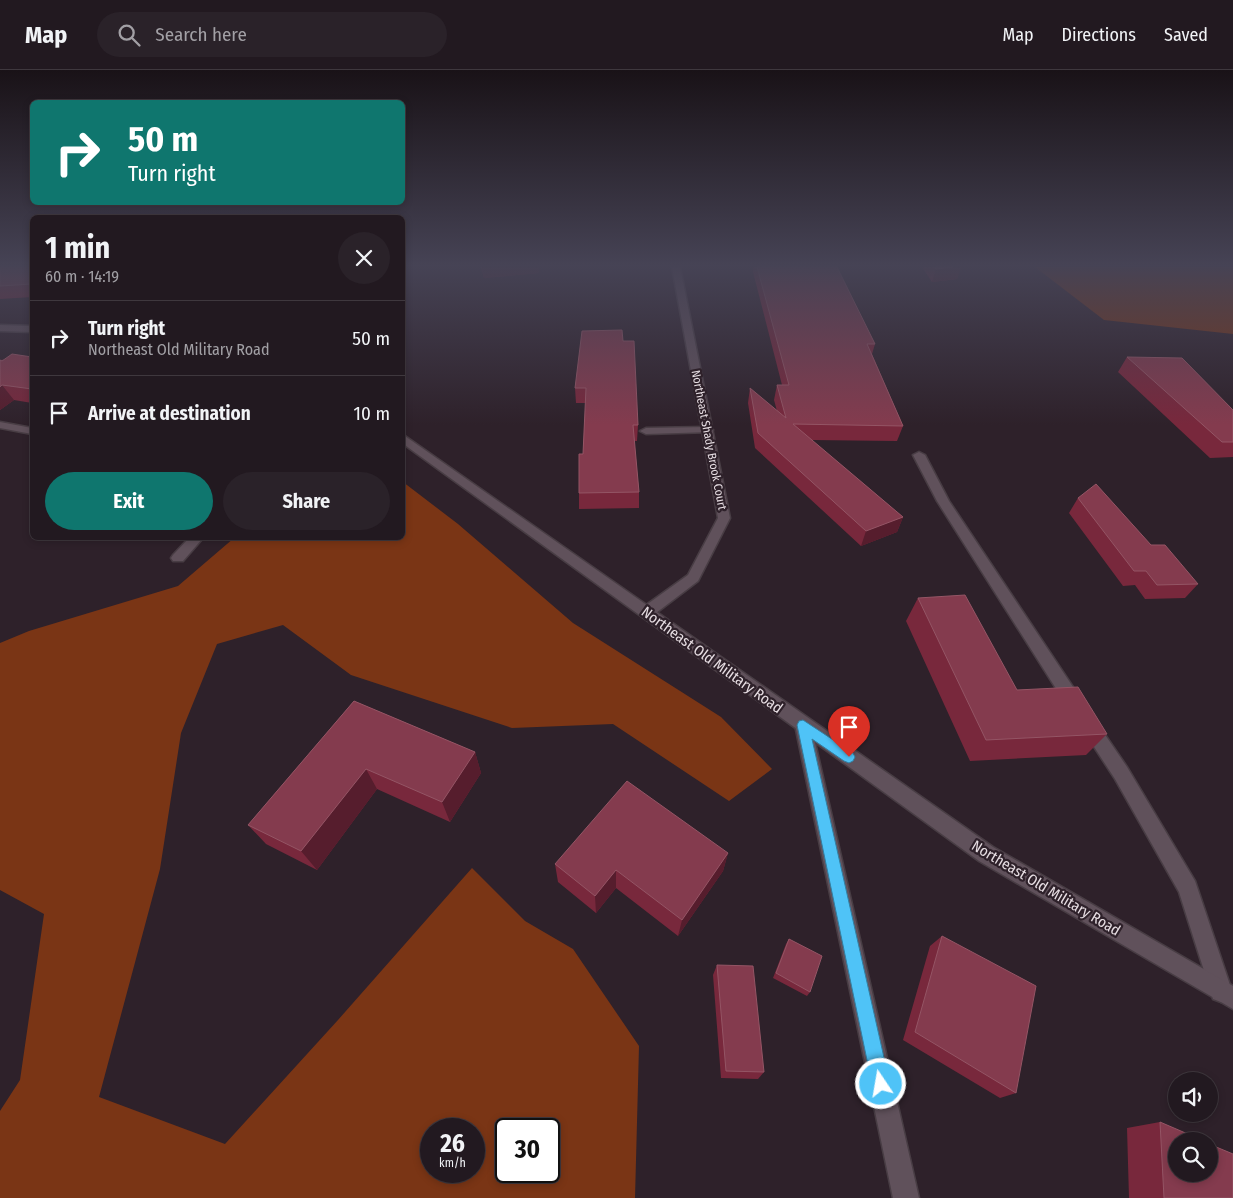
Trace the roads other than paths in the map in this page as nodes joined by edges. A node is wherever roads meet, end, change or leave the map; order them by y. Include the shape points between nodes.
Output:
1 (686, 320) edge
2 (0, 328) edge
3 (30, 329) edge
4 (3, 425) dead end
5 (707, 430) junction
6 (30, 431) edge
7 (646, 431) dead end
8 (405, 439) edge
9 (919, 456) dead end
10 (194, 540) edge
11 (178, 558) dead end
12 (646, 612) junction
13 (803, 725) junction
14 (1227, 994) edge
15 (906, 1198) edge

1 - 5 street, Northeast Shady Brook Court
2 - 3 street
4 - 6 street
5 - 7 street
5 - 12 street, Northeast Shady Brook Court via 724,518 693,578
8 - 12 street, Northeast Old Military Road
9 - 14 street via 943,501 1121,773 1188,888
10 - 11 street
12 - 13 street, Northeast Old Military Road
13 - 14 street, Northeast Old Military Road via 986,854
13 - 15 street

